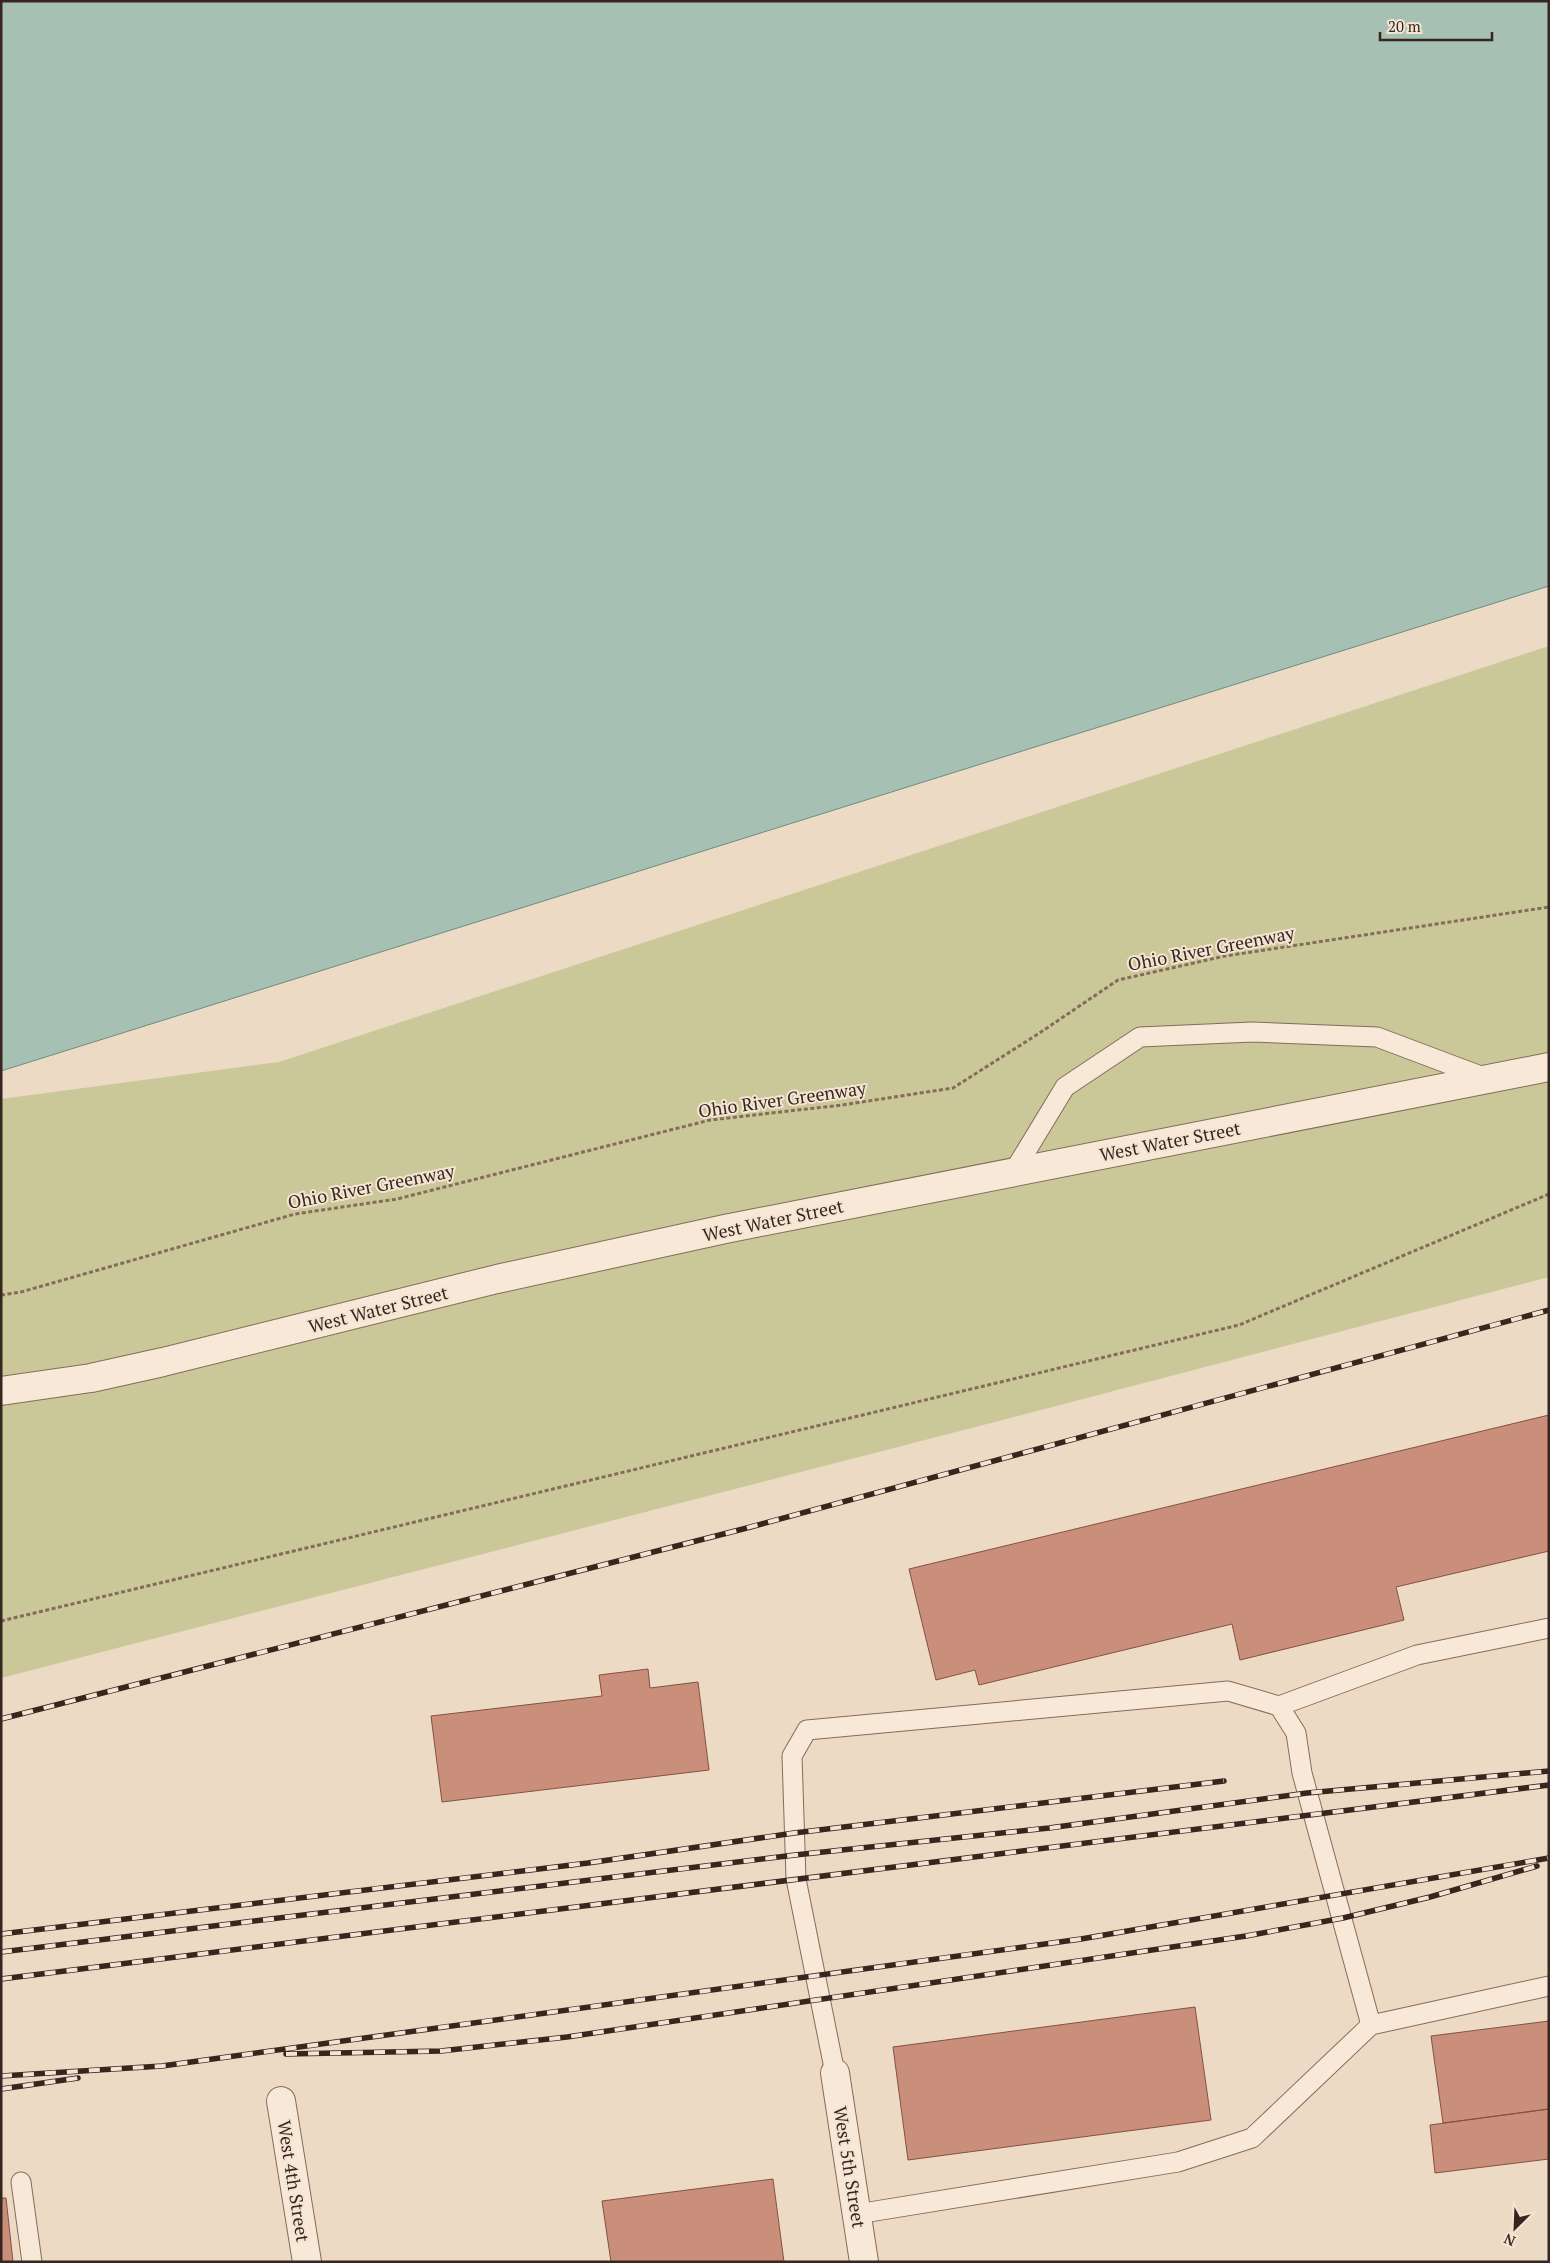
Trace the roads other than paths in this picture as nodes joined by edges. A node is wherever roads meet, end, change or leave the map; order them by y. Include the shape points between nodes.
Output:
1 (1549, 1067) edge
2 (1490, 1080) junction
3 (1014, 1171) junction
4 (1, 1391) edge
5 (1549, 1628) edge
6 (1278, 1706) junction
7 (1549, 1986) edge
8 (1371, 2025) junction
9 (835, 2073) joint
10 (281, 2101) dead end
11 (21, 2182) dead end
12 (857, 2214) junction
13 (32, 2262) edge
14 (307, 2262) edge
15 (864, 2262) edge

1 - 2 street, West Water Street
2 - 3 street, West Water Street
2 - 3 lane via 1377,1037 1252,1032 1140,1037 1065,1087
3 - 4 street, West Water Street via 497,1279 91,1378
5 - 6 lane via 1417,1655
6 - 8 lane via 1296,1733 1302,1773
6 - 9 lane via 1228,1691 807,1730 792,1756 796,1879
7 - 8 lane
8 - 12 lane via 1252,2138 1178,2162
9 - 12 street, West 5th Street
10 - 14 street, West 4th Street
11 - 13 lane
12 - 15 street, West 5th Street

